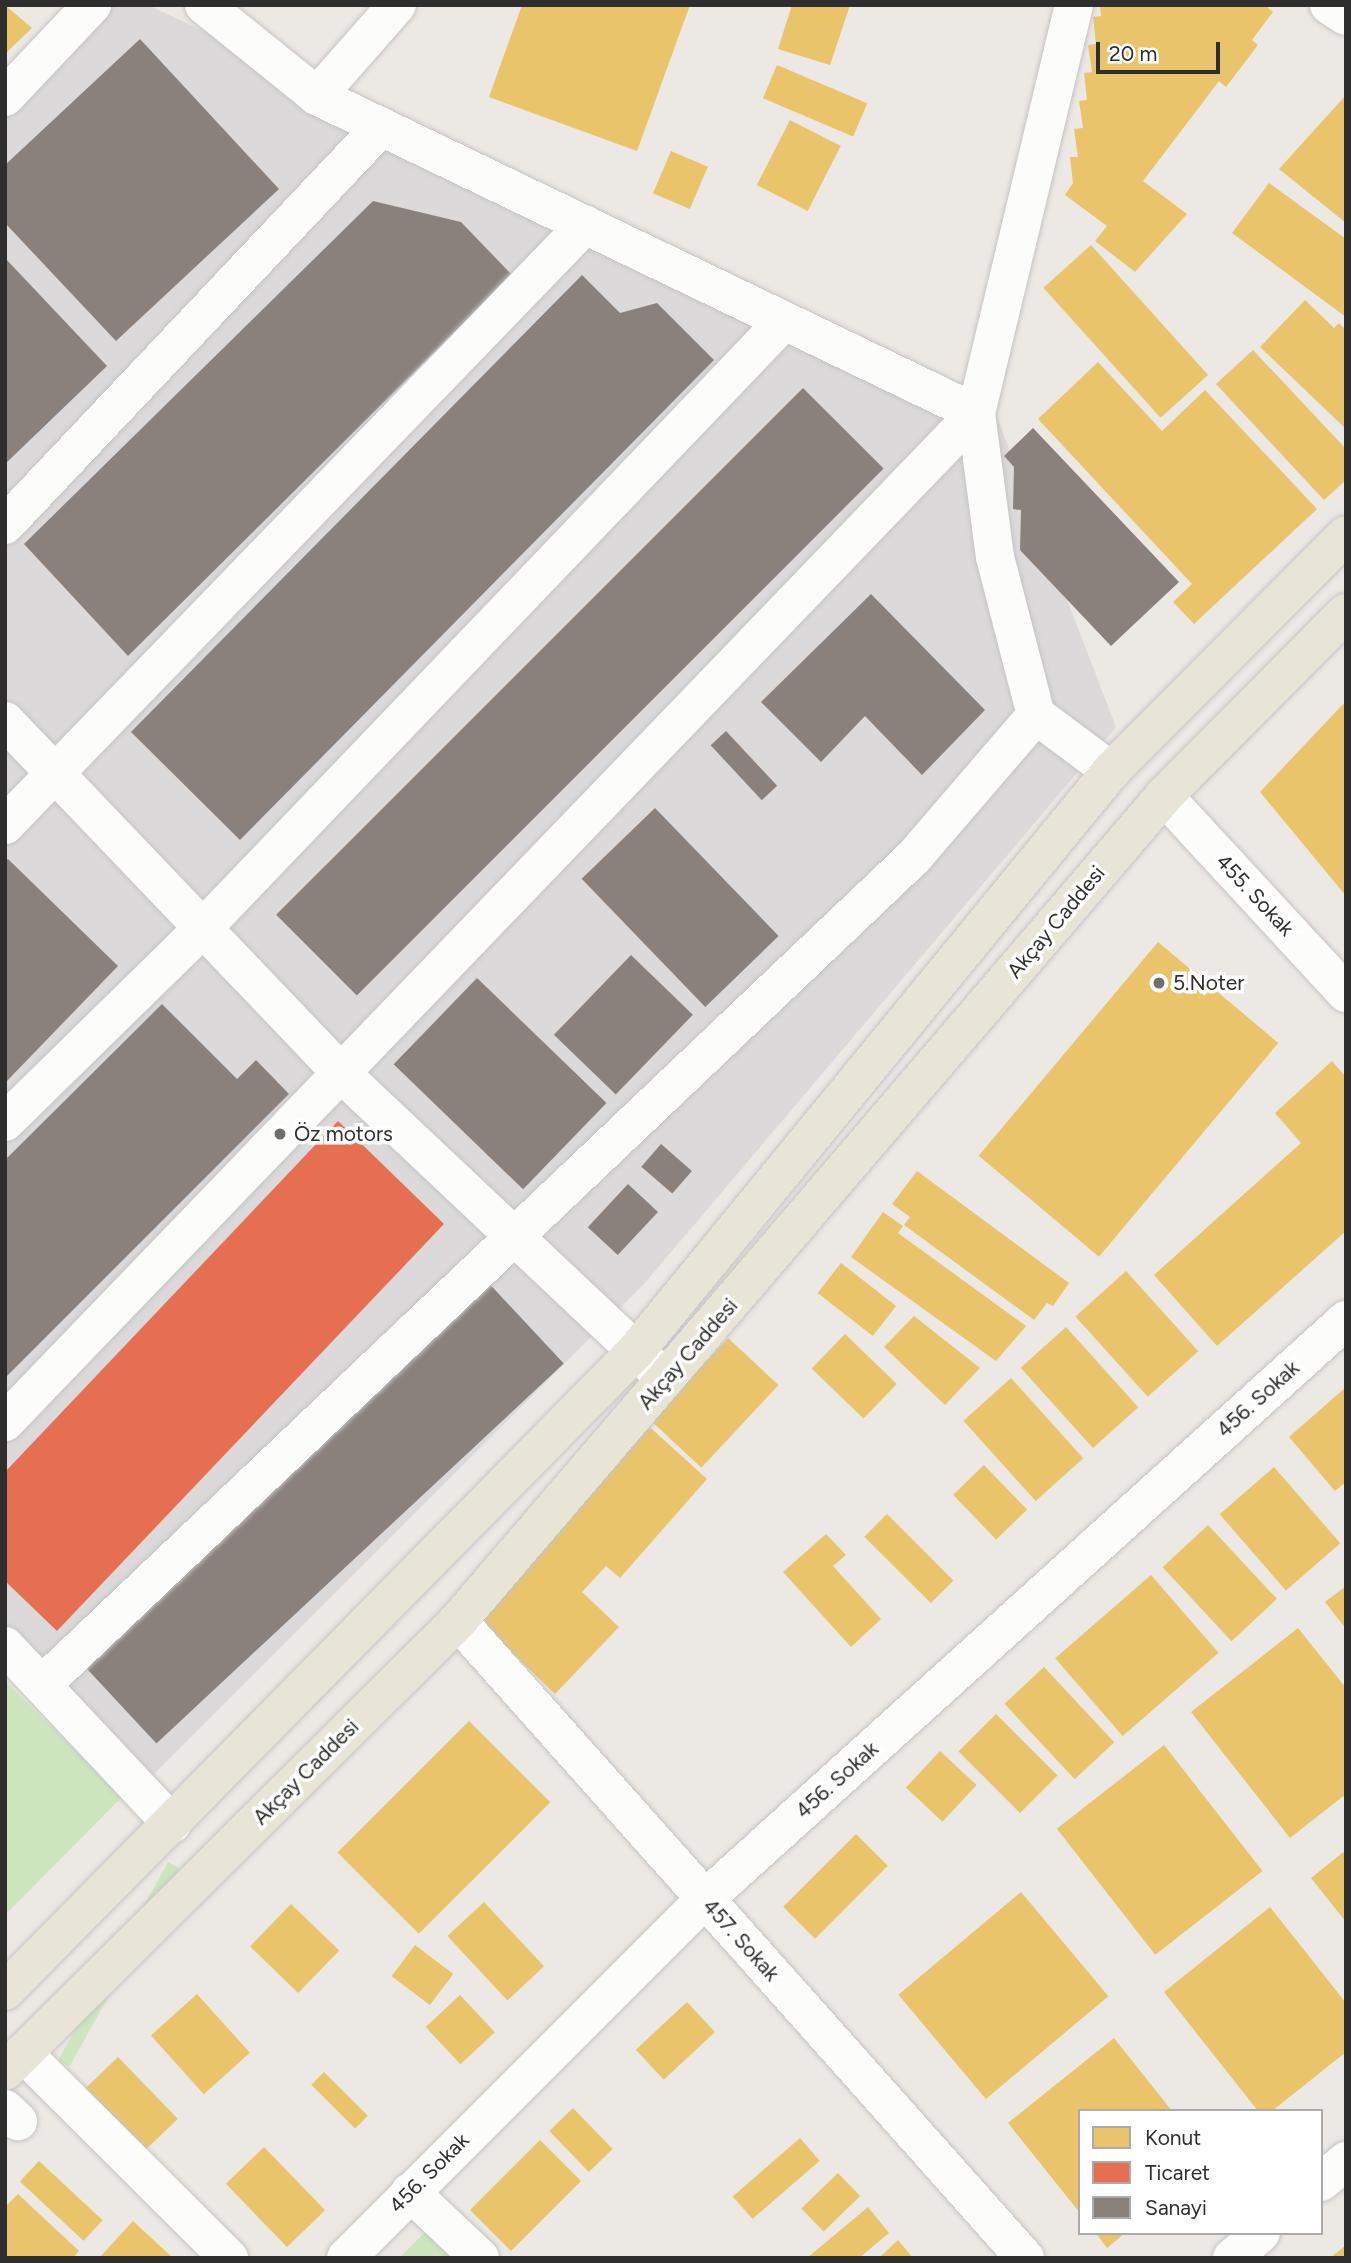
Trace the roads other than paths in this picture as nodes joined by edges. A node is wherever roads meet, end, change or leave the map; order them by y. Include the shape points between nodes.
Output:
1 (92, 5) edge
2 (204, 5) edge
3 (397, 5) edge
4 (1074, 5) edge
5 (1329, 5) edge
6 (1346, 16) edge
7 (317, 96) junction
8 (5, 97) edge
9 (381, 127) junction
10 (585, 225) junction
11 (784, 321) junction
12 (976, 413) junction
13 (5, 525) edge
14 (1346, 535) edge
15 (1346, 613) edge
16 (1036, 715) junction
17 (5, 721) edge
18 (1111, 771) junction
19 (55, 774) junction
20 (1164, 796) junction
21 (5, 825) edge
22 (203, 928) junction
23 (1346, 993) edge
24 (343, 1075) junction
25 (5, 1122) edge
26 (512, 1235) junction
27 (1346, 1320) edge
28 (635, 1352) junction
29 (666, 1380) junction
30 (5, 1422) edge
31 (458, 1621) junction
32 (5, 1646) edge
33 (42, 1685) junction
34 (172, 1824) junction
35 (705, 1899) junction
36 (5, 1991) edge
37 (14, 2062) edge
38 (1346, 2161) edge
39 (1323, 2180) edge
40 (410, 2192) junction
41 (1259, 2235) edge
42 (229, 2258) edge
43 (346, 2258) edge
44 (480, 2258) edge
45 (1025, 2258) edge
46 (1232, 2258) edge

1 - 8 street
2 - 7 street
3 - 7 street
4 - 12 street
5 - 6 street
7 - 9 street
9 - 10 street
9 - 13 street
10 - 11 street
10 - 19 street
11 - 12 street
11 - 22 street
12 - 16 street via 995,556
12 - 24 street
14 - 18 main road, Akçay Caddesi
15 - 20 main road, Akçay Caddesi
16 - 18 street
16 - 26 street via 913,858
17 - 19 street
18 - 28 main road, Akçay Caddesi
19 - 21 street
19 - 22 street
20 - 23 street, 455. Sokak
20 - 29 main road, Akçay Caddesi
22 - 24 street
22 - 25 street
24 - 26 street
24 - 30 street
26 - 28 street
26 - 33 street
27 - 35 street, 456. Sokak
28 - 29 street
28 - 34 main road, Akçay Caddesi
29 - 31 main road, Akçay Caddesi
31 - 35 street, 457. Sokak
31 - 37 main road, Akçay Caddesi
32 - 33 street
33 - 34 street
34 - 36 main road, Akçay Caddesi
35 - 40 street, 456. Sokak
35 - 45 street, 457. Sokak
37 - 42 street
38 - 39 street
40 - 43 street, 456. Sokak
40 - 44 street
41 - 46 street

